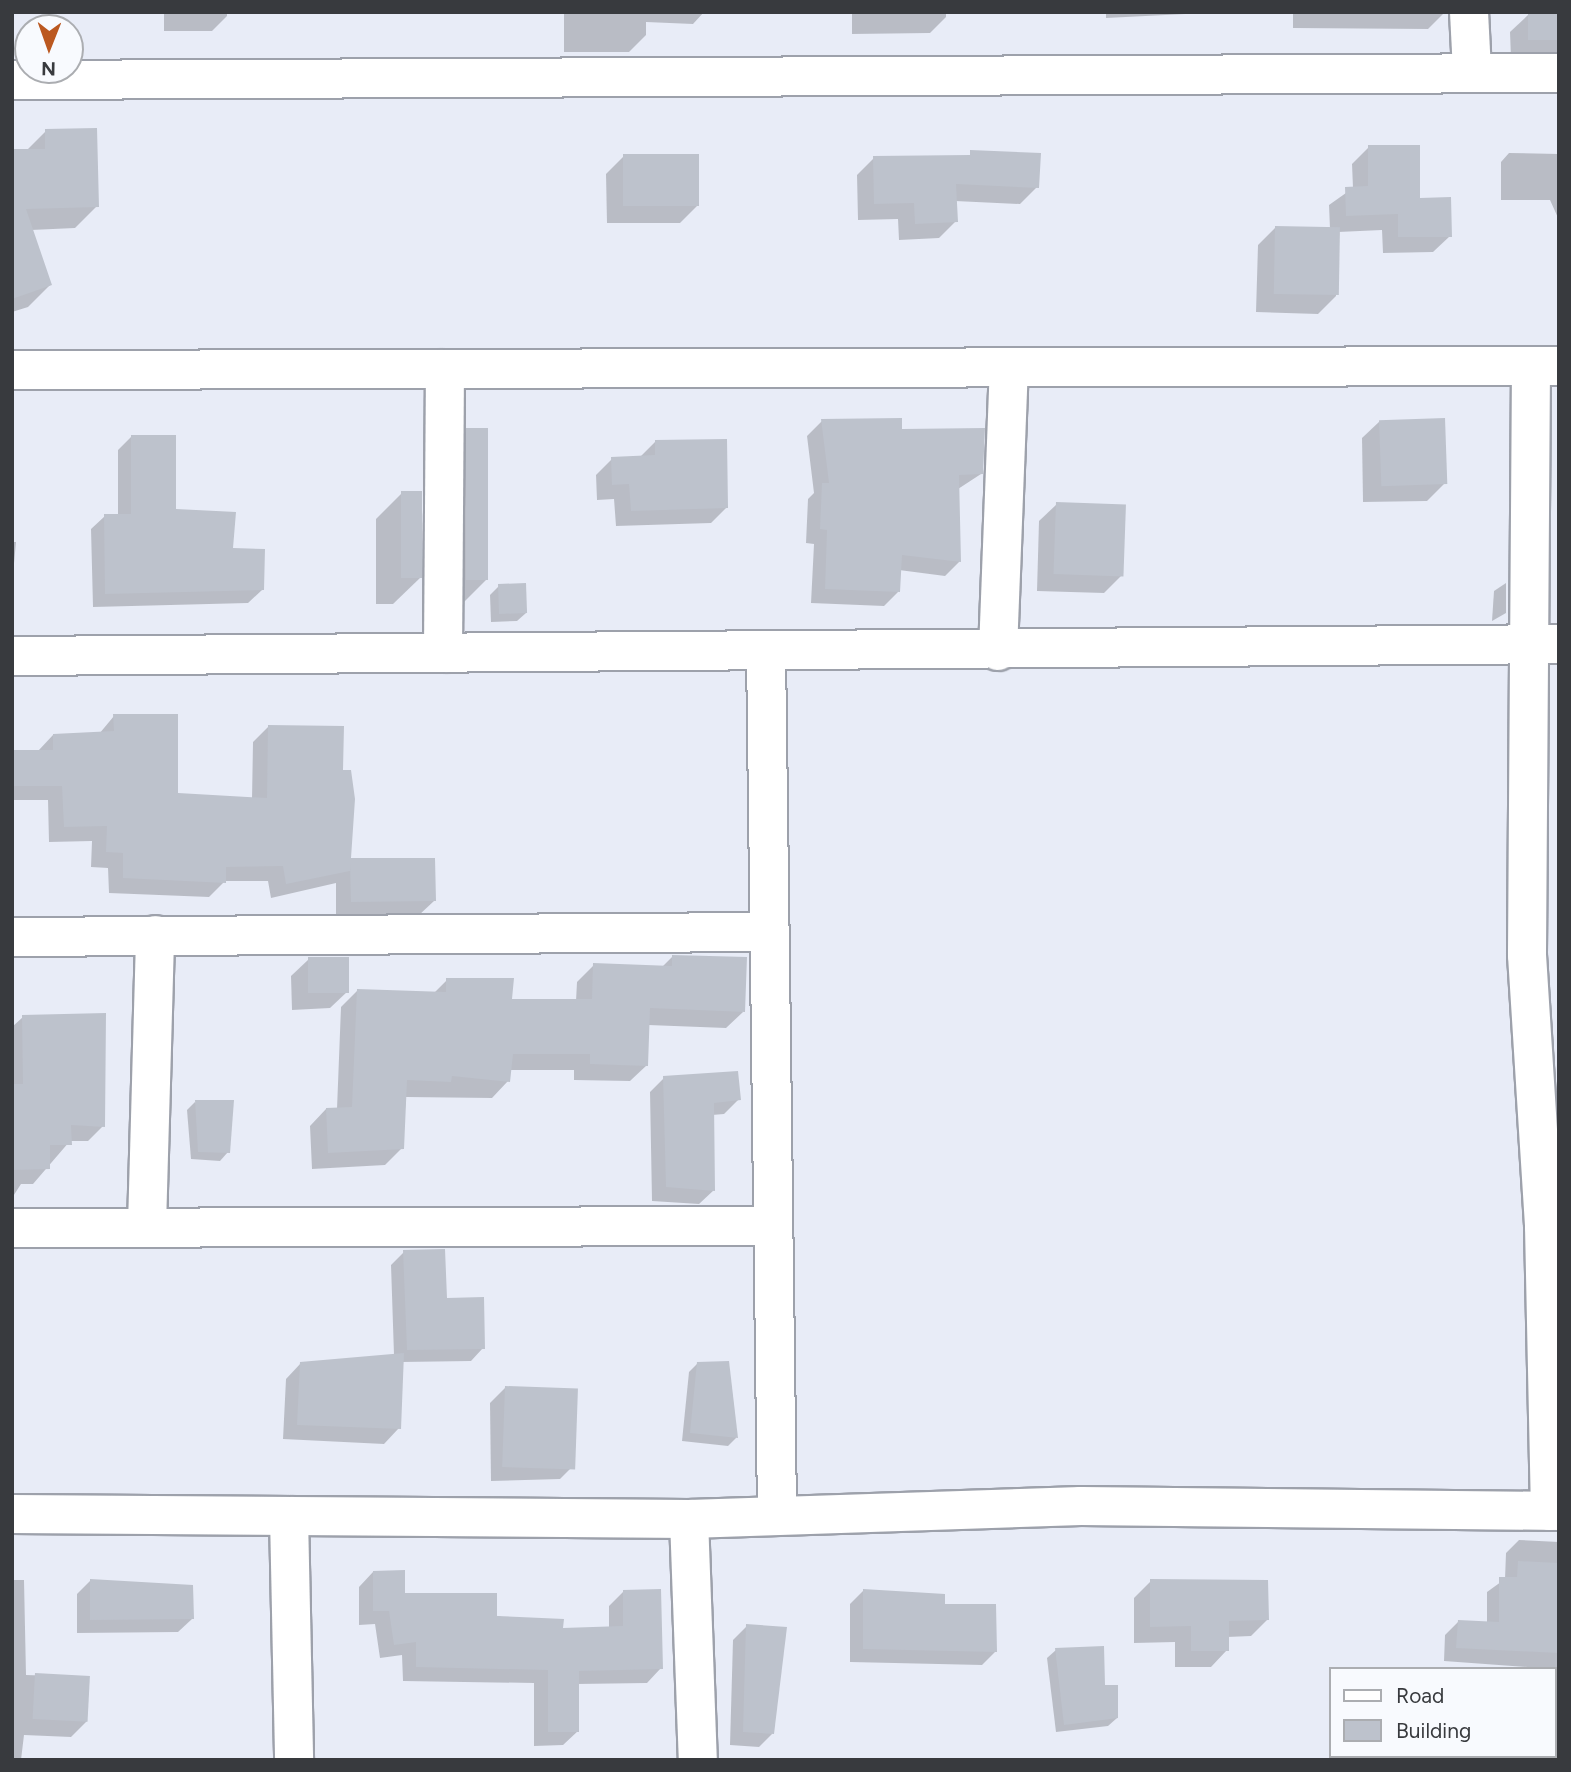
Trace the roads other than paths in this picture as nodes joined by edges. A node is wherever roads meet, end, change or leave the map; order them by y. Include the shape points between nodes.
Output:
1 (1469, 12) edge
2 (1472, 72) junction
3 (1559, 73) edge
4 (12, 80) edge
5 (1545, 366) edge
6 (445, 369) junction
7 (1009, 369) junction
8 (12, 370) edge
9 (1545, 644) edge
10 (765, 650) junction
11 (998, 651) junction
12 (443, 653) junction
13 (12, 656) edge
14 (767, 932) junction
15 (155, 935) junction
16 (12, 937) edge
17 (1543, 954) edge
18 (147, 1226) junction
19 (769, 1226) junction
20 (1551, 1226) edge
21 (12, 1228) edge
22 (1555, 1511) edge
23 (777, 1512) junction
24 (12, 1514) edge
25 (289, 1516) junction
26 (690, 1519) junction
27 (294, 1760) edge
28 (698, 1760) edge

1 - 2 street
2 - 3 street
2 - 4 street
5 - 7 street
5 - 9 street
6 - 7 street
6 - 8 street
6 - 12 street
7 - 11 street
9 - 11 street
9 - 17 street
10 - 11 street
10 - 12 street
10 - 14 street
12 - 13 street
14 - 15 street
14 - 19 street
15 - 16 street
15 - 18 street
17 - 20 street
18 - 19 street
18 - 21 street
19 - 23 street
20 - 22 street
22 - 23 street via 1081,1506
23 - 26 street
24 - 25 street
25 - 26 street
25 - 27 street
26 - 28 street

